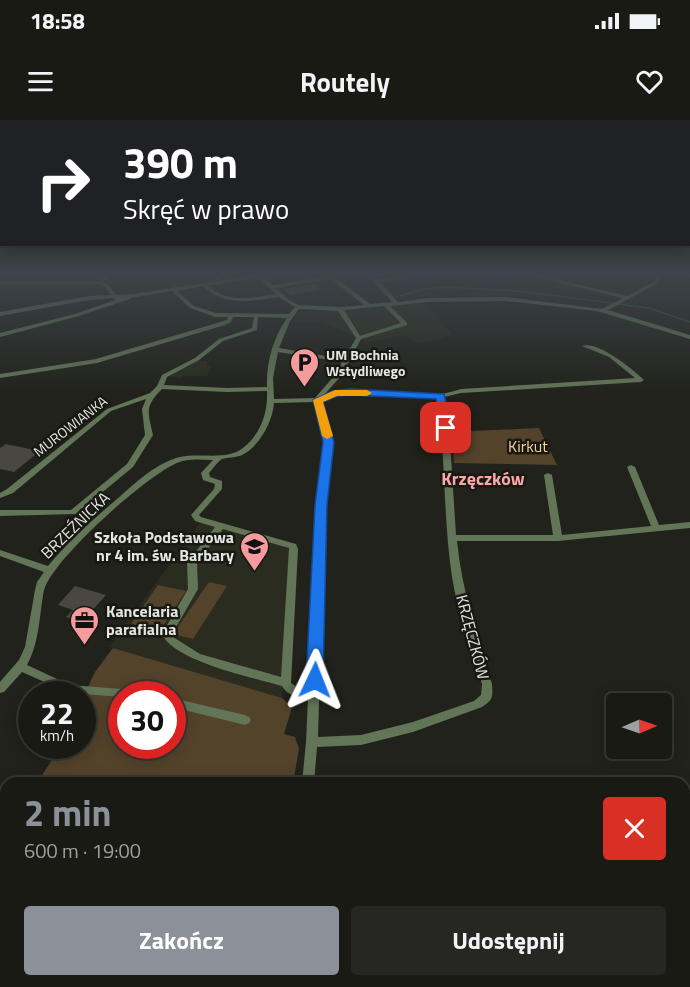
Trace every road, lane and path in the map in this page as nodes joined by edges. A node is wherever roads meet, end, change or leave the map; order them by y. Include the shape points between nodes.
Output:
1 (82, 313) edge
2 (212, 313) edge
3 (292, 313) edge
4 (343, 313) edge
5 (394, 313) edge
6 (615, 313) edge
7 (231, 316) junction
8 (290, 316) junction
9 (256, 318) dead end
10 (0, 335) edge
11 (690, 337) edge
12 (359, 338) junction
13 (585, 346) dead end
14 (277, 350) junction
15 (346, 361) junction
16 (0, 376) edge
17 (160, 387) junction
18 (270, 389) junction
19 (152, 395) junction
20 (440, 396) junction
21 (318, 400) junction
22 (271, 401) junction
23 (220, 457) junction
24 (631, 467) dead end
25 (548, 475) dead end
26 (0, 496) edge
27 (0, 513) edge
28 (220, 525) junction
29 (690, 525) edge
30 (656, 529) junction
31 (453, 538) junction
32 (558, 538) junction
33 (0, 553) edge
34 (49, 570) junction
35 (22, 666) junction
36 (286, 683) junction
37 (0, 689) edge
38 (108, 692) edge
39 (314, 694) junction
40 (186, 705) edge
41 (245, 720) dead end
42 (312, 742) junction
43 (309, 777) edge

1 - 10 street
2 - 7 street
3 - 8 street
4 - 12 street
5 - 12 street via 405,324
6 - 11 street
7 - 8 street
7 - 16 street via 223,324 97,361
8 - 14 street
9 - 17 street, MUROWIANKA via 255,328 221,340 197,359 164,376
12 - 15 street
13 - 20 street via 611,356 641,380 461,391
14 - 15 street
14 - 18 street
15 - 21 street
17 - 18 street
17 - 19 street, MUROWIANKA
18 - 22 street
19 - 26 street, MUROWIANKA via 109,410
19 - 27 street via 143,414 149,435 140,451 130,465 76,510
20 - 21 street via 351,392
20 - 31 street, KRZĘCZKÓW via 446,428
21 - 22 street
21 - 39 street via 328,442 321,505
22 - 23 street, BRZEŹNICKA via 267,419 248,448
23 - 28 street via 206,473 206,478 219,483 218,489 195,514 198,519
23 - 34 street, BRZEŹNICKA via 184,458 159,470
24 - 30 street
25 - 32 street
28 - 36 street via 293,546
28 - 36 street via 192,563 193,589 167,634 169,639 197,657
29 - 30 street
30 - 32 street
31 - 32 street
31 - 42 street, KRZĘCZKÓW via 458,580 487,684 487,697 478,704 413,727 362,740
33 - 34 street
34 - 35 street, BRZEŹNICKA via 41,586 32,644
35 - 37 street, BRZEŹNICKA
35 - 38 street via 69,690
36 - 39 street via 296,692
39 - 42 street
40 - 41 street
42 - 43 street

